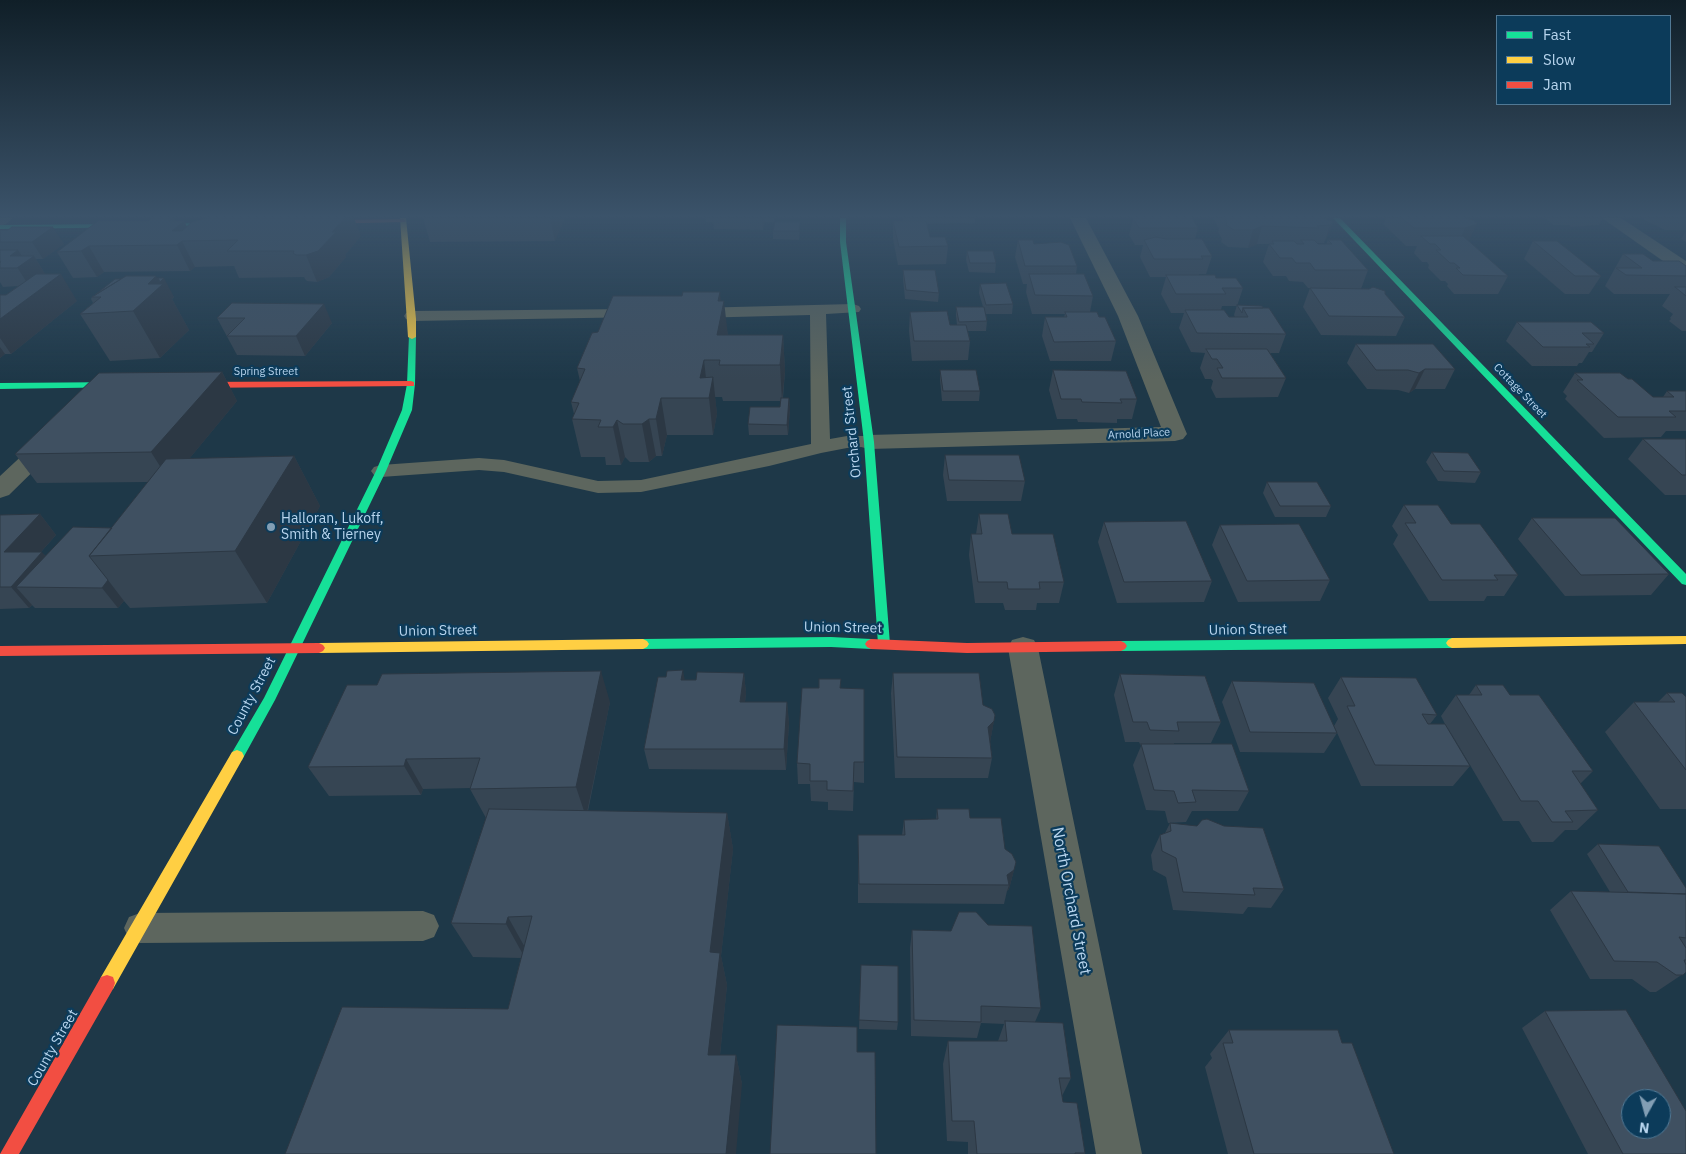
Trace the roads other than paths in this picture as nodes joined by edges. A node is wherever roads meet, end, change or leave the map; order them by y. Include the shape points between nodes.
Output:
1 (408, 272) edge
2 (848, 272) edge
3 (1105, 272) edge
4 (1388, 272) edge
5 (818, 310) junction
6 (853, 310) junction
7 (683, 313) edge
8 (654, 314) edge
9 (412, 316) junction
10 (411, 384) junction
11 (138, 385) edge
12 (177, 385) edge
13 (0, 386) edge
14 (108, 386) junction
15 (88, 405) edge
16 (68, 425) edge
17 (869, 442) junction
18 (821, 447) junction
19 (381, 472) junction
20 (0, 490) edge
21 (1686, 581) edge
22 (1686, 640) edge
23 (884, 644) junction
24 (294, 647) junction
25 (1023, 648) junction
26 (0, 652) edge
27 (423, 926) dead end
28 (140, 928) junction
29 (9, 1154) edge
30 (1119, 1154) edge

1 - 9 main road, County Street
2 - 6 main road, Orchard Street
3 - 17 street, Arnold Place via 1128,316 1175,434
4 - 21 main road, Cottage Street
5 - 6 lane
5 - 7 lane
5 - 18 lane
6 - 17 main road, Orchard Street
8 - 9 lane
9 - 10 main road, County Street
10 - 12 main road, Spring Street
10 - 19 main road, County Street via 407,410
11 - 14 main road
13 - 14 main road
14 - 15 street
16 - 20 street
17 - 18 lane
17 - 23 main road, Orchard Street
18 - 19 lane via 641,486 598,487 504,466 480,464
19 - 24 main road, County Street
22 - 25 main road, Union Street
23 - 24 main road, Union Street
23 - 25 main road, Union Street
24 - 26 main road, Union Street
24 - 28 main road, County Street via 269,700
25 - 30 street, North Orchard Street
27 - 28 lane
28 - 29 main road, County Street

